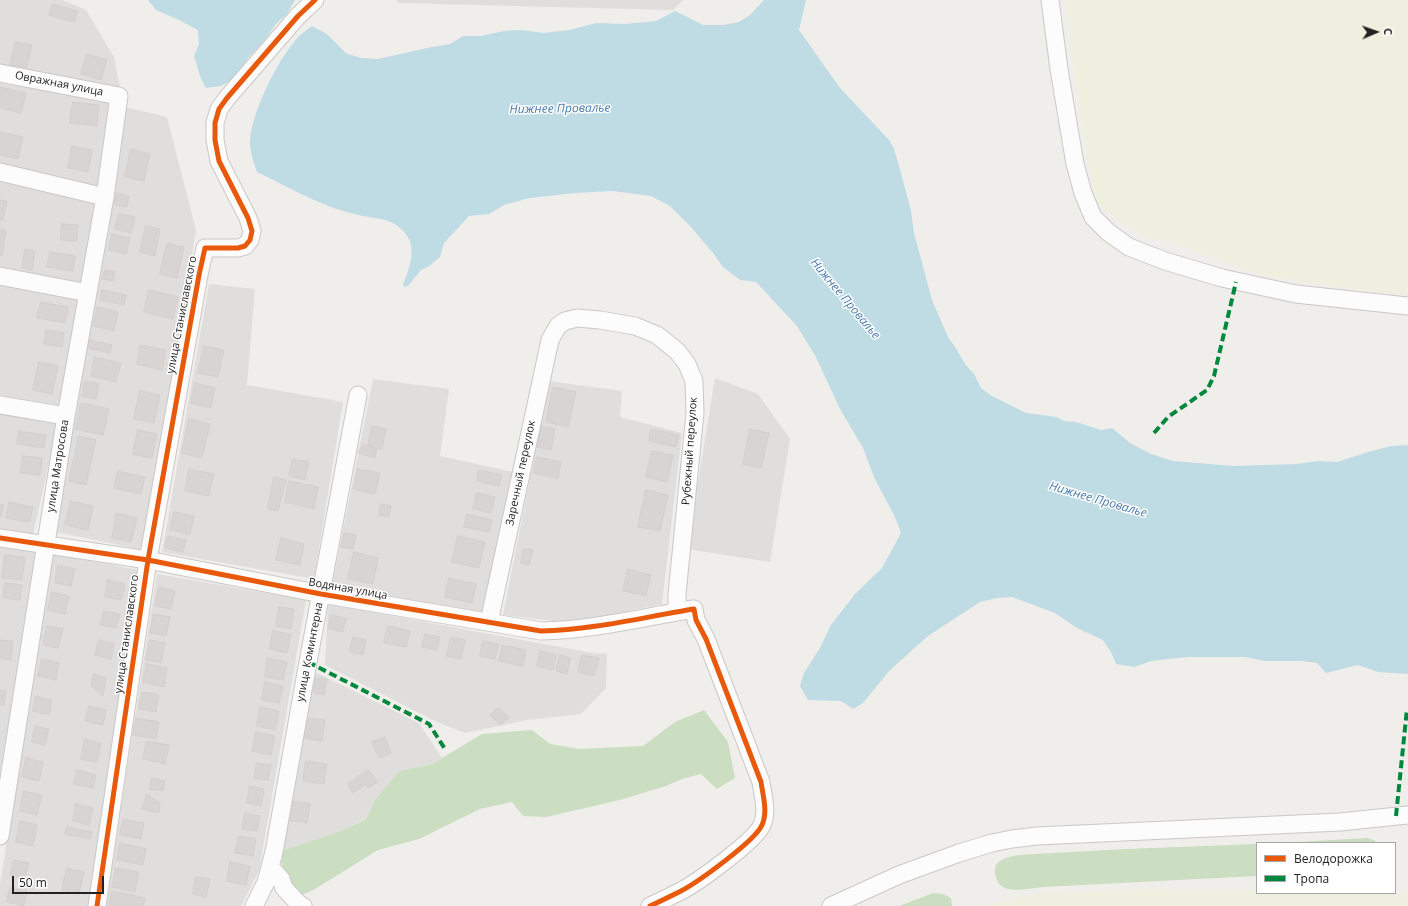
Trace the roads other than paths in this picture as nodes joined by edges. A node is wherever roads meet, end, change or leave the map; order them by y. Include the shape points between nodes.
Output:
1 (315, 0) edge
2 (1050, 0) edge
3 (0, 73) edge
4 (119, 96) joint
5 (0, 172) edge
6 (105, 197) junction
7 (0, 276) edge
8 (88, 293) junction
9 (1408, 306) edge
10 (558, 326) joint
11 (358, 395) dead end
12 (0, 405) edge
13 (66, 416) junction
14 (0, 538) edge
15 (46, 545) junction
16 (148, 560) junction
17 (321, 594) junction
18 (677, 612) junction
19 (489, 622) junction
20 (1408, 815) edge
21 (0, 836) edge
22 (270, 867) junction
23 (97, 906) edge
24 (254, 906) edge
25 (303, 906) edge
26 (650, 906) edge
27 (831, 906) edge

1 - 16 street, улица Станиславского via 298,16 219,109 215,123 219,160 252,231 245,246 205,248
2 - 9 street via 1060,76 1082,193 1093,217 1108,232 1129,247 1222,278 1296,294
3 - 4 street, Овражная улица
4 - 6 street, улица Матросова
5 - 6 street
6 - 8 street, улица Матросова
7 - 8 street
8 - 13 street, улица Матросова
10 - 18 street, Рубежный переулок via 577,318 635,326 657,335 677,351 692,376 695,413
10 - 19 street, Заречный переулок via 550,340
11 - 17 street, улица Коминтерна
12 - 13 street
13 - 15 street, улица Матросова
14 - 15 street, Водяная улица
15 - 16 street, Водяная улица
15 - 21 street, улица Матросова
16 - 17 street, Водяная улица
16 - 23 street, улица Станиславского
17 - 19 street, Водяная улица
17 - 22 street, улица Коминтерна
18 - 19 street, Водяная улица via 564,630 541,631
18 - 26 street, Водяная улица via 694,609 696,620 706,639 761,782 765,805 762,825 754,837 682,890
20 - 27 street via 1340,822 1012,839 972,849 899,875
22 - 24 street, улица Коминтерна
22 - 25 street via 281,879 284,888

